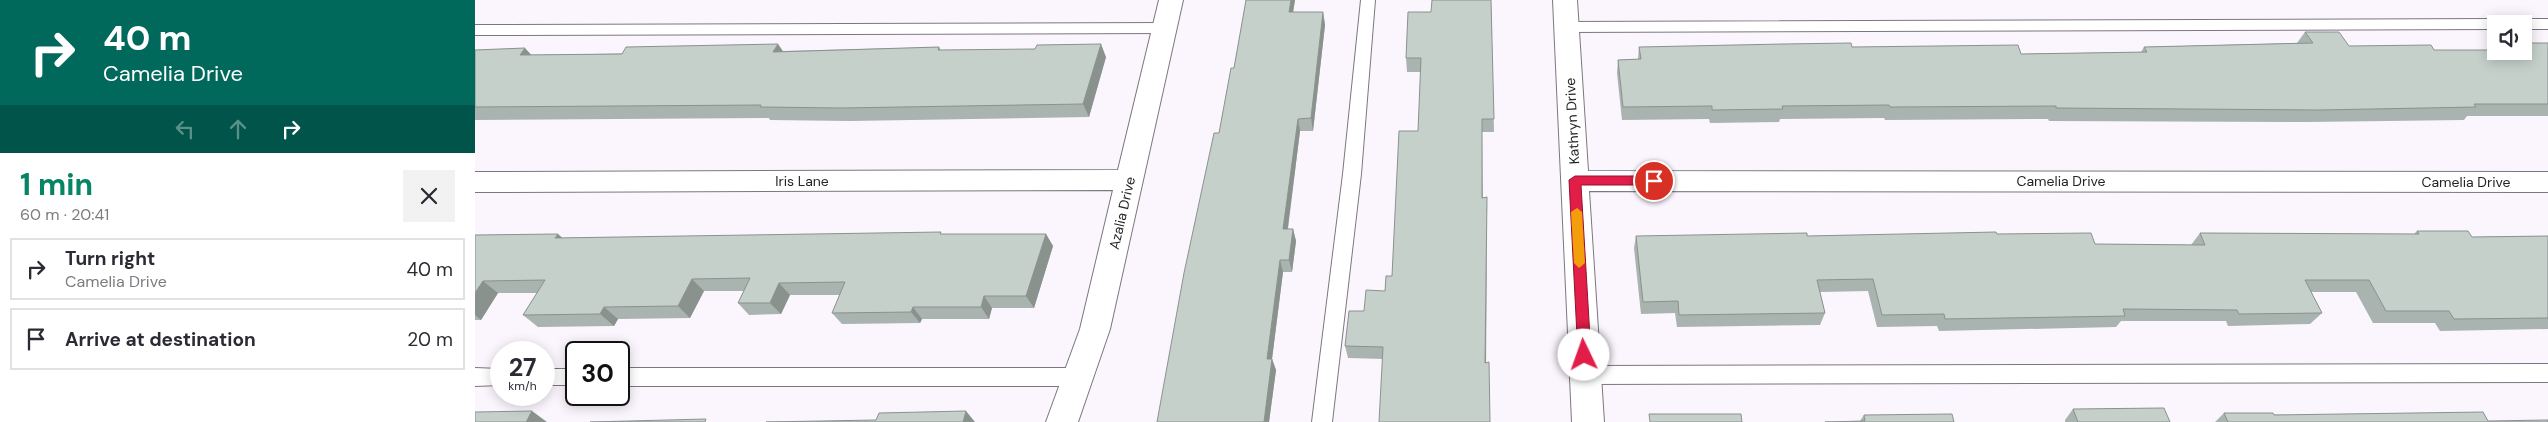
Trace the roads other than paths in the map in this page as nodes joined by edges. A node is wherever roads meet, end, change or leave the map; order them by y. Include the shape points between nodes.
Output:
1 (1171, 0) edge
2 (1368, 0) edge
3 (1565, 0) edge
4 (2487, 24) edge
5 (2532, 24) edge
6 (2548, 24) edge
7 (1566, 27) junction
8 (1165, 28) junction
9 (475, 30) edge
10 (1129, 180) junction
11 (1575, 180) junction
12 (475, 182) edge
13 (2548, 182) edge
14 (2548, 373) edge
15 (1585, 374) junction
16 (475, 377) edge
17 (490, 377) edge
18 (630, 377) edge
19 (1078, 378) junction
20 (1062, 422) edge
21 (1322, 422) edge
22 (1588, 422) edge

1 - 8 street, Azalia Drive
2 - 21 lane via 1352,174
3 - 7 street, Kathryn Drive
4 - 7 lane
5 - 6 lane
7 - 11 street, Kathryn Drive
8 - 9 lane
8 - 10 street, Azalia Drive
10 - 12 street, Iris Lane
10 - 19 street, Azalia Drive via 1095,329
11 - 13 street, Camelia Drive
11 - 15 street, Kathryn Drive
14 - 15 lane
15 - 22 street, Kathryn Drive
16 - 17 lane
18 - 19 lane
19 - 20 street, Azalia Drive

